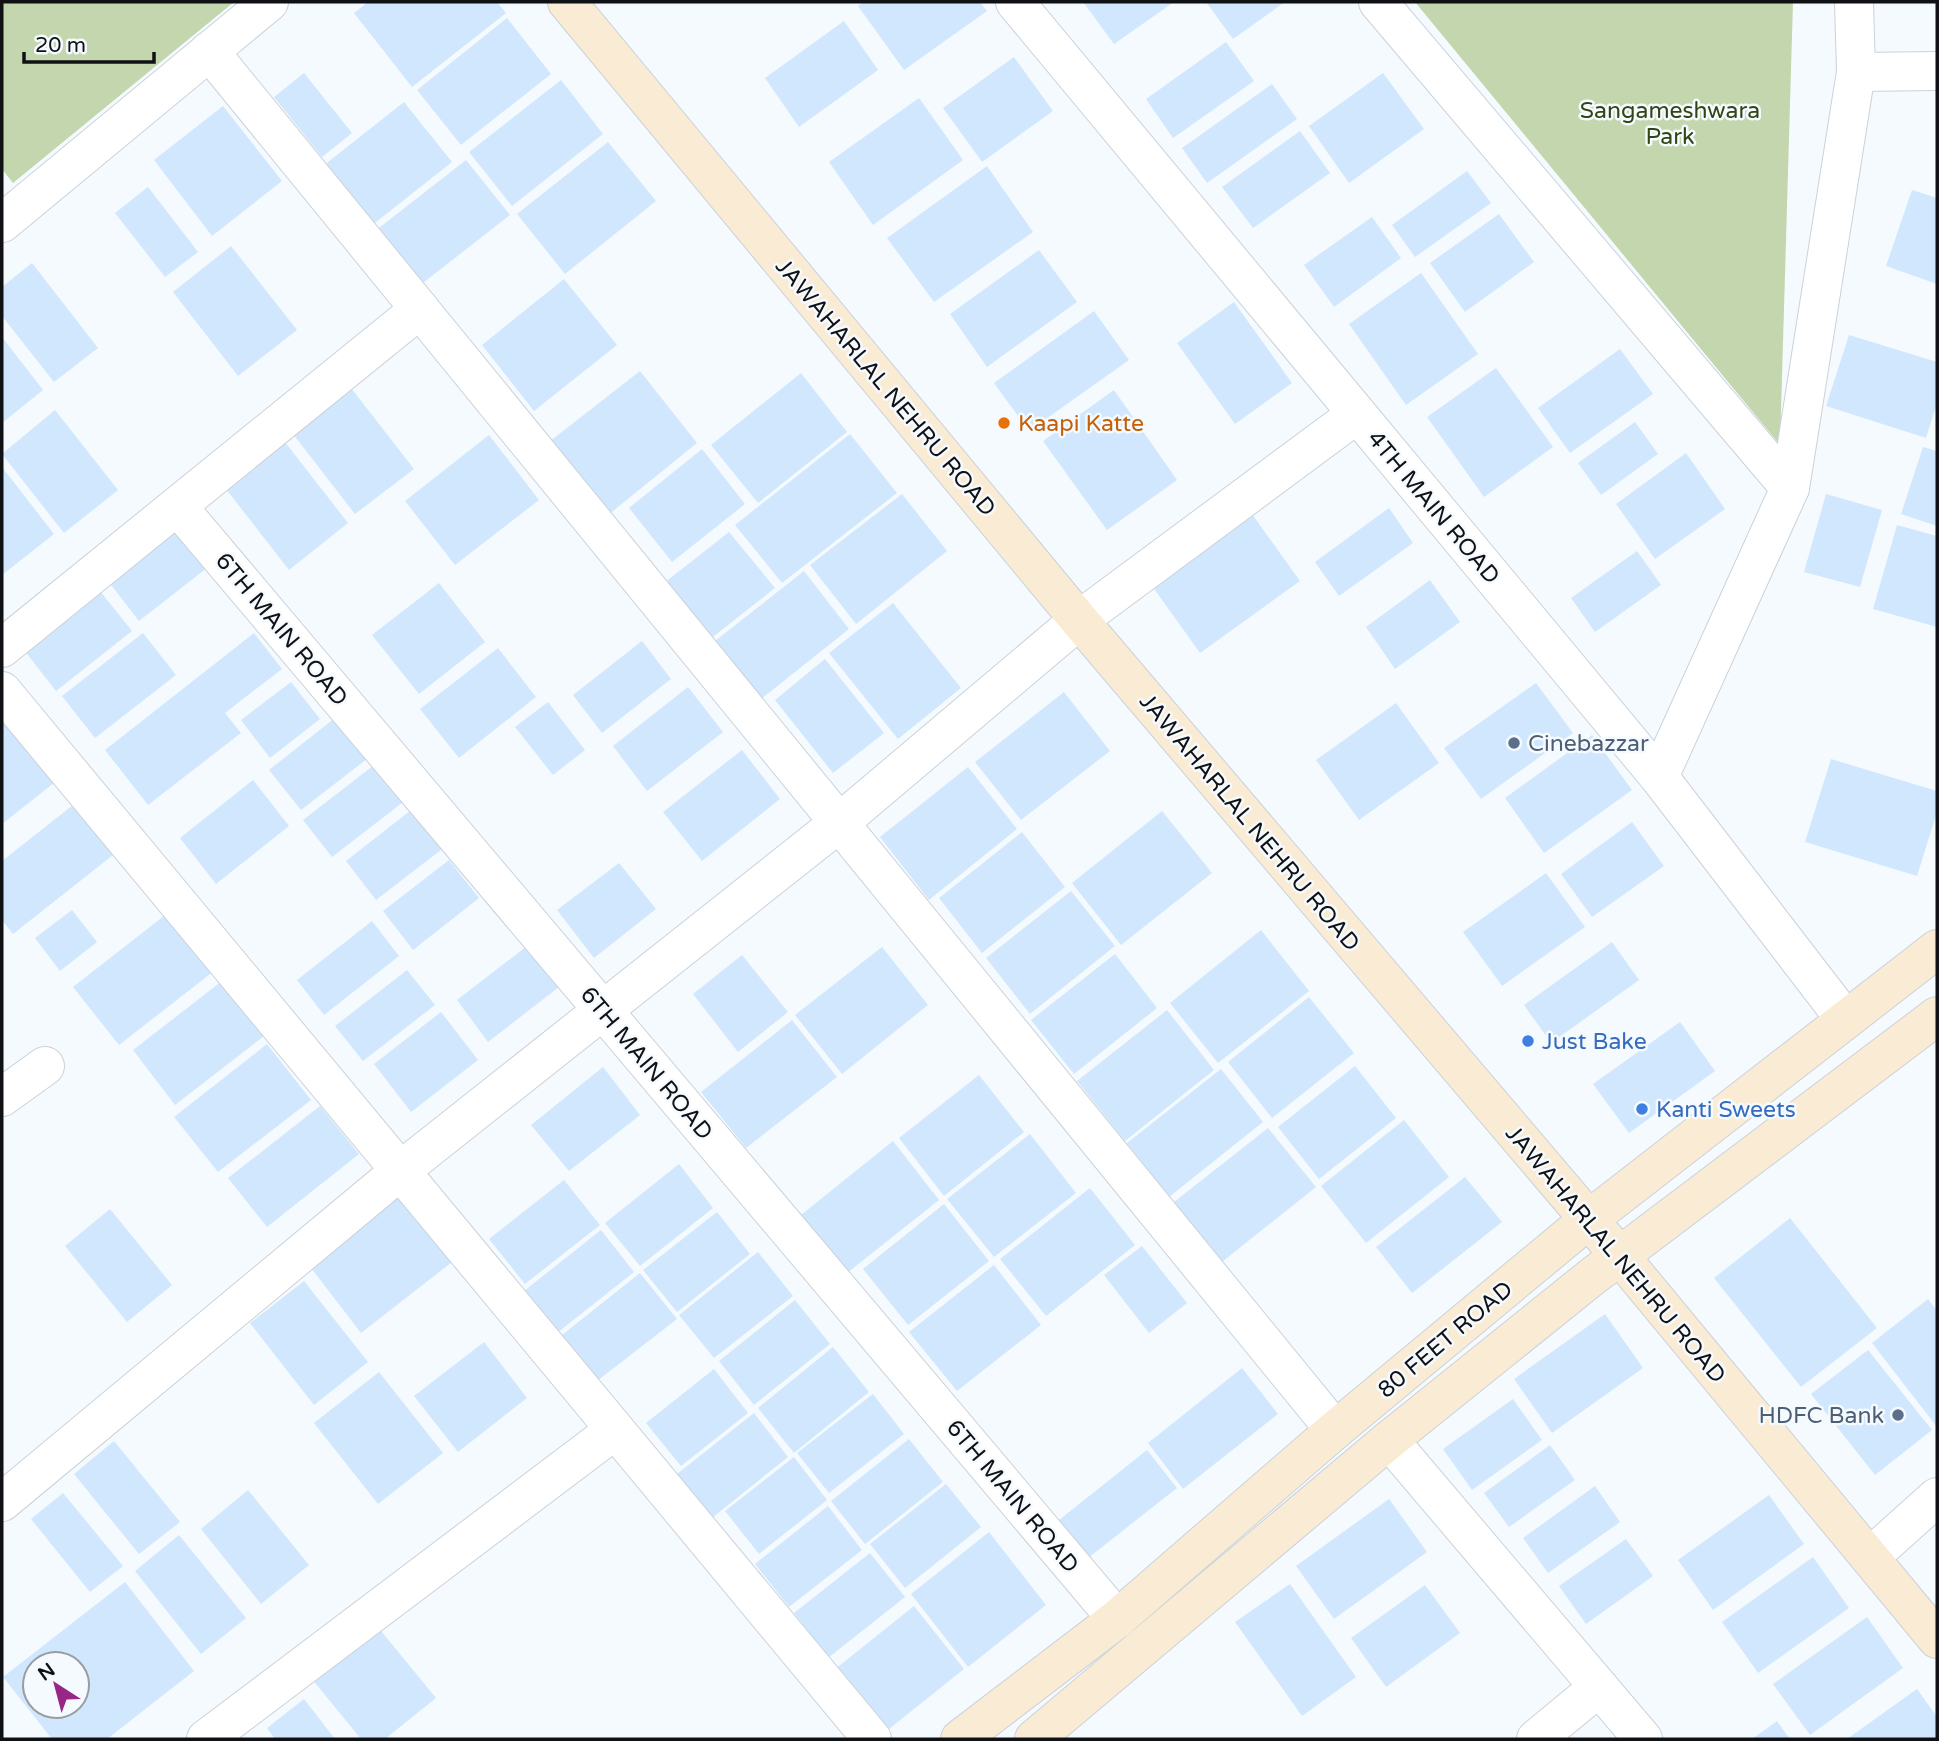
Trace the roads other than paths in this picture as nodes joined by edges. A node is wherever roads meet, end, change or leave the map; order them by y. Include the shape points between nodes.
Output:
1 (269, 2) edge
2 (567, 2) edge
3 (1015, 2) edge
4 (1378, 2) edge
5 (1854, 2) edge
6 (209, 51) junction
7 (1937, 71) edge
8 (1856, 72) junction
9 (2, 223) edge
10 (420, 309) junction
11 (1357, 414) junction
12 (1790, 488) junction
13 (178, 507) junction
14 (1079, 620) junction
15 (2, 648) edge
16 (2, 691) edge
17 (1658, 777) junction
18 (839, 823) junction
19 (1937, 949) edge
20 (603, 1011) junction
21 (1937, 1016) edge
22 (1845, 1020) junction
23 (45, 1066) dead end
24 (2, 1097) edge
25 (400, 1171) junction
26 (1588, 1220) junction
27 (1619, 1255) junction
28 (615, 1430) junction
29 (1335, 1430) junction
30 (1389, 1440) junction
31 (1937, 1497) edge
32 (2, 1502) edge
33 (1870, 1557) junction
34 (1117, 1619) junction
35 (1937, 1639) edge
36 (1599, 1687) junction
37 (206, 1739) edge
38 (872, 1739) edge
39 (961, 1739) edge
40 (1034, 1739) edge
41 (1536, 1739) edge
42 (1643, 1739) edge

1 - 6 street
2 - 14 main road, JAWAHARLAL NEHRU ROAD
3 - 11 street, 4TH MAIN ROAD
4 - 12 street
5 - 8 street
6 - 9 street
6 - 10 street
7 - 8 street
8 - 12 street
10 - 13 street
10 - 18 street
11 - 14 street
11 - 17 street, 4TH MAIN ROAD
12 - 17 street
13 - 15 street
13 - 20 street, 6TH MAIN ROAD
14 - 18 street
14 - 26 main road, JAWAHARLAL NEHRU ROAD
16 - 25 street
17 - 22 street, 4TH MAIN ROAD
18 - 20 street
18 - 29 street
19 - 22 main road, 80 FEET ROAD
20 - 25 street
20 - 34 street, 6TH MAIN ROAD
21 - 27 main road, 80 FEET ROAD
22 - 26 main road, 80 FEET ROAD
23 - 24 street
25 - 28 street
25 - 32 street
26 - 27 main road, JAWAHARLAL NEHRU ROAD
26 - 29 main road, 80 FEET ROAD
27 - 30 main road, 80 FEET ROAD
27 - 33 main road, JAWAHARLAL NEHRU ROAD
28 - 37 street
28 - 38 street
29 - 34 main road, 80 FEET ROAD
30 - 36 street
30 - 40 main road, 80 FEET ROAD
31 - 33 street
33 - 35 main road, JAWAHARLAL NEHRU ROAD
34 - 39 main road, 80 FEET ROAD
36 - 41 street
36 - 42 street

